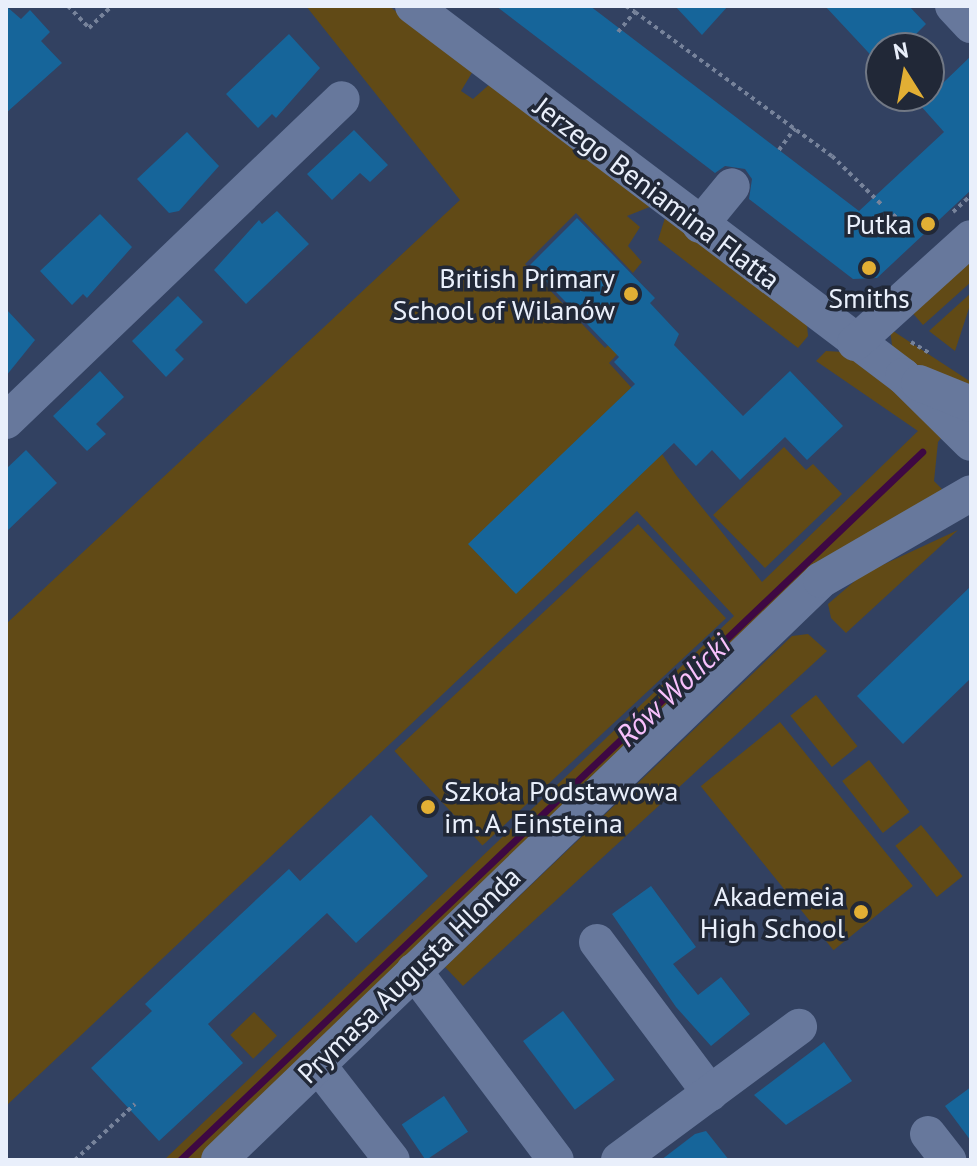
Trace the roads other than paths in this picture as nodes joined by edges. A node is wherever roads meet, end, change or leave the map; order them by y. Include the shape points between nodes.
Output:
1 (413, 6) edge
2 (953, 6) edge
3 (971, 25) edge
4 (342, 99) dead end
5 (732, 186) dead end
6 (700, 225) junction
7 (971, 238) edge
8 (855, 343) junction
9 (903, 376) junction
10 (971, 404) edge
11 (6, 421) edge
12 (971, 443) edge
13 (971, 493) edge
14 (597, 942) dead end
15 (414, 971) junction
16 (799, 1027) dead end
17 (318, 1065) junction
18 (710, 1093) junction
19 (550, 1158) edge
20 (219, 1160) edge
21 (392, 1160) edge
22 (619, 1160) edge

1 - 6 street, Jerzego Beniamina Flatta
2 - 3 street
4 - 11 street
5 - 6 street
6 - 8 street, Jerzego Beniamina Flatta
7 - 8 street
8 - 9 street, Jerzego Beniamina Flatta
9 - 10 street, Jerzego Beniamina Flatta
9 - 12 street, Jerzego Beniamina Flatta
13 - 15 street, Prymasa Augusta Hlonda via 821,580
14 - 18 street
15 - 17 street, Prymasa Augusta Hlonda
15 - 19 street
16 - 18 street
17 - 20 street, Prymasa Augusta Hlonda
17 - 21 street
18 - 22 street

